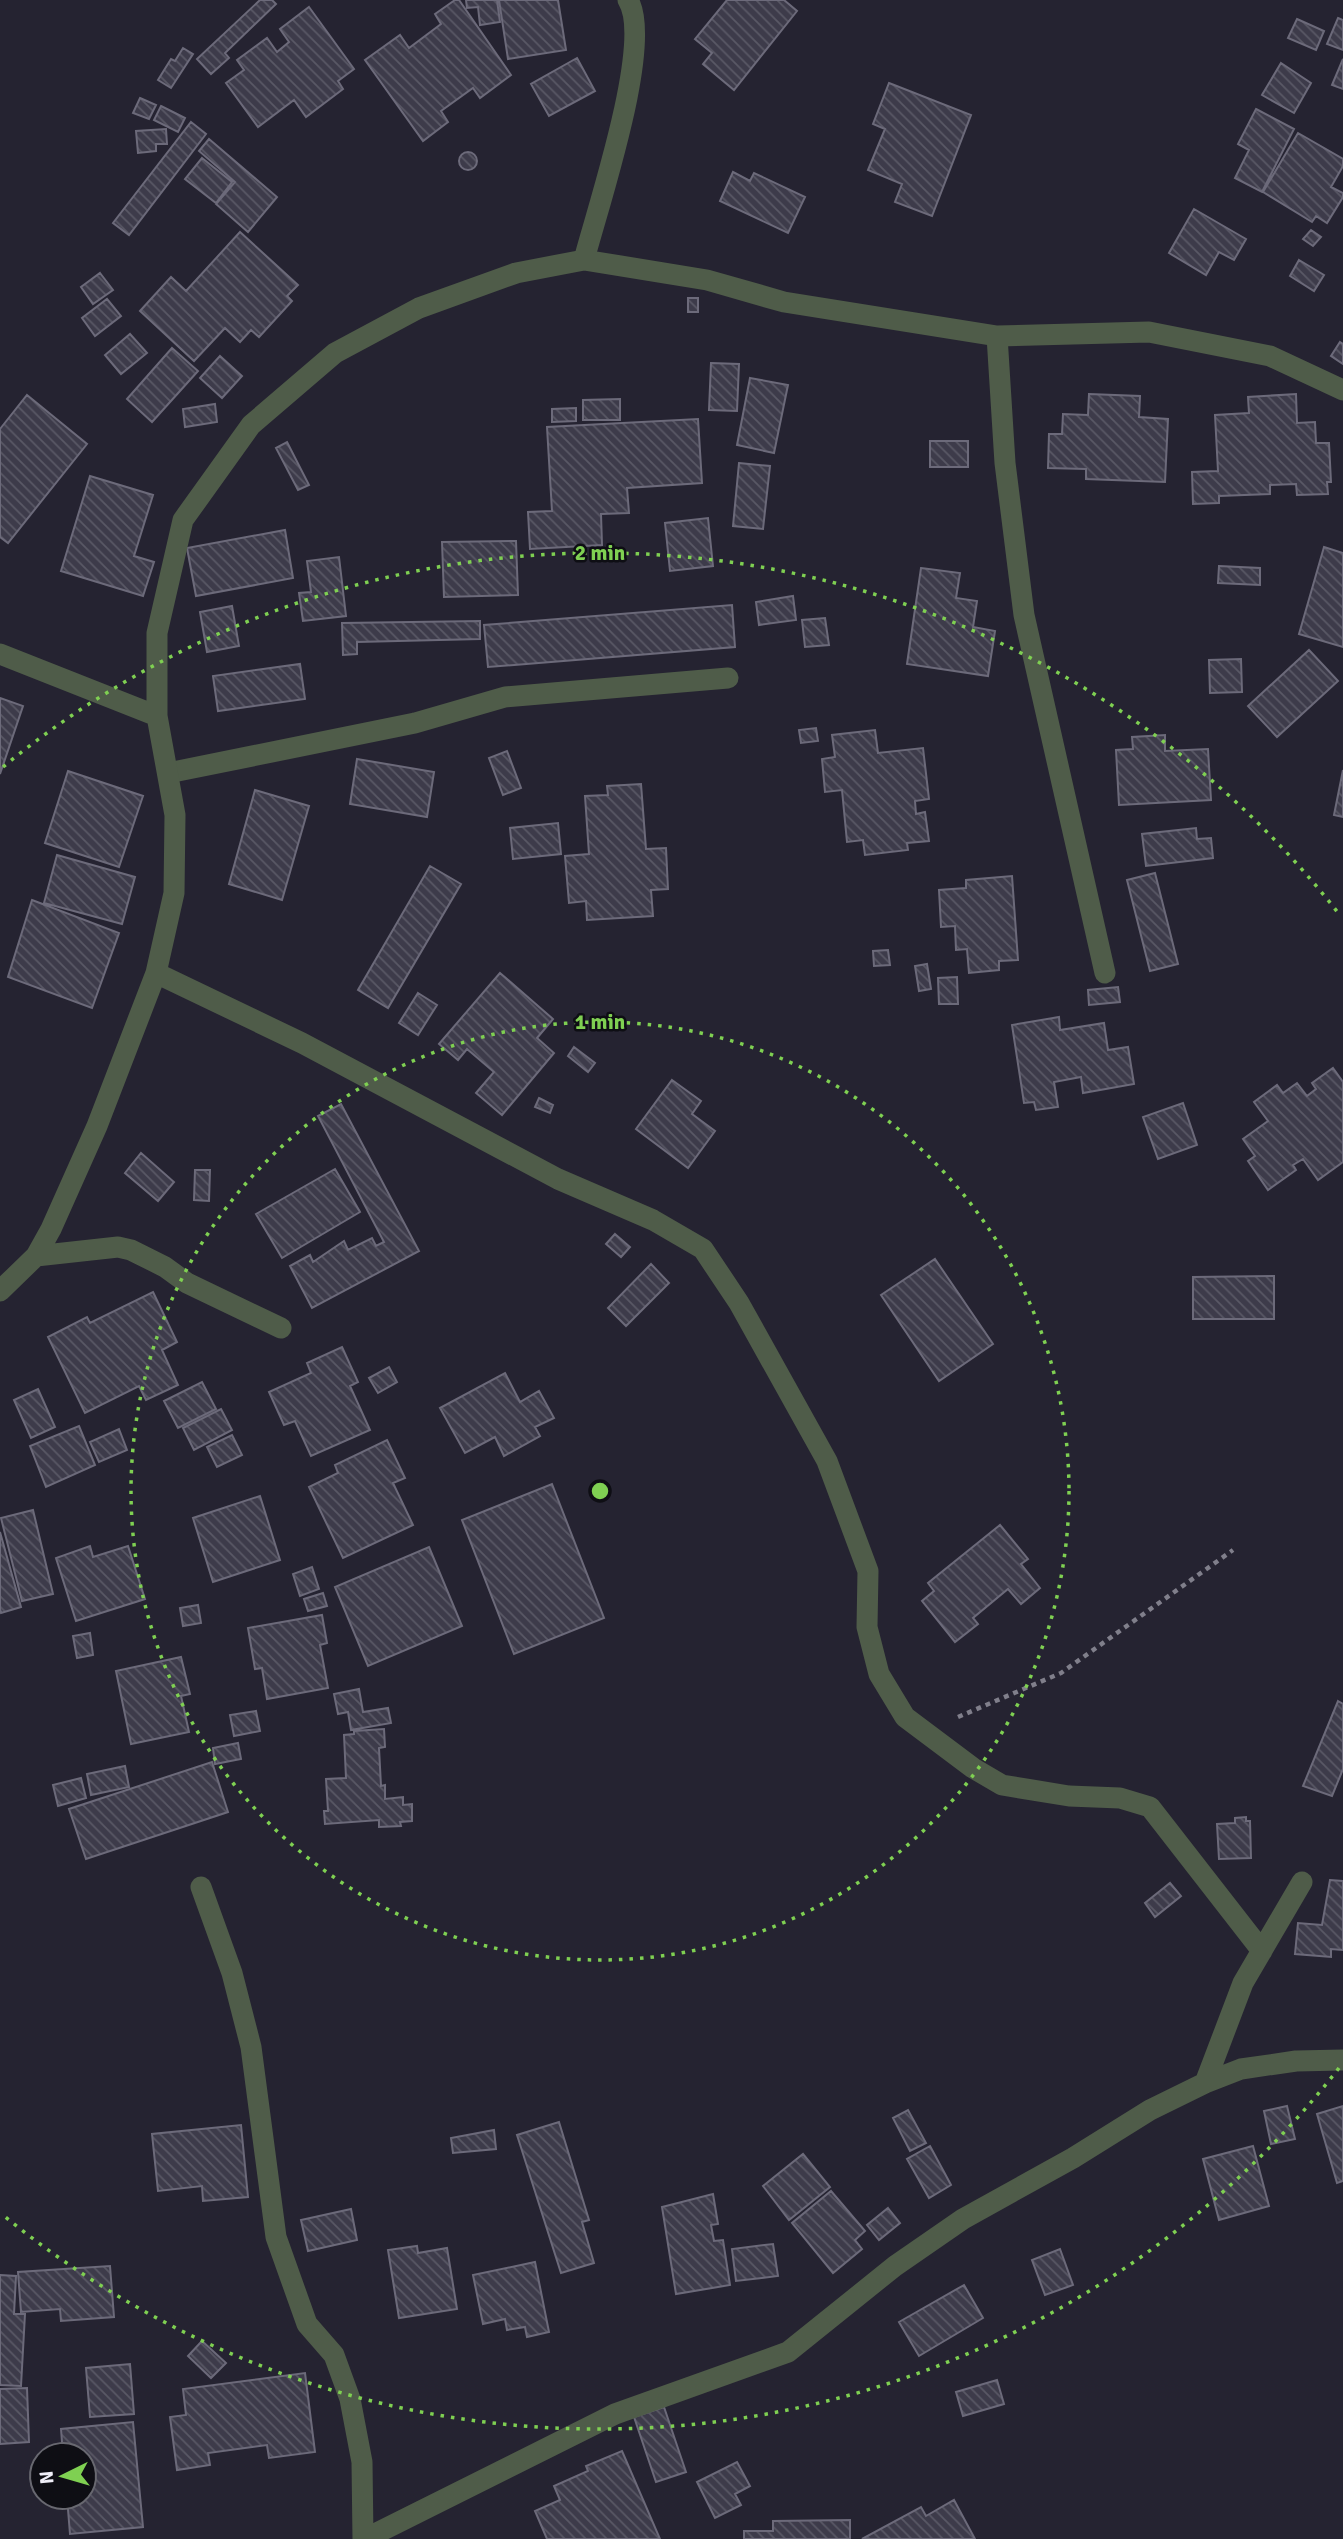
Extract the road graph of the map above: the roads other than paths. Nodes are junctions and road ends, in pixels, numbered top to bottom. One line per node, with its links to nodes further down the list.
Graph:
1 (632, 2): 2 (street)
2 (584, 260): 3 (street); 7 (street)
3 (997, 336): 4 (street); 10 (street)
4 (1343, 390)
5 (0, 654): 7 (street)
6 (728, 678): 8 (street)
7 (157, 716): 8 (street)
8 (168, 773): 9 (street)
9 (156, 973): 11 (street); 16 (street)
10 (1105, 973)
11 (36, 1256): 12 (street); 13 (street)
12 (0, 1291)
13 (281, 1328)
14 (1302, 1882): 16 (street)
15 (201, 1887): 19 (street)
16 (1262, 1951): 18 (street)
17 (1343, 2060): 18 (street)
18 (1205, 2083): 19 (street)
19 (364, 2539)

